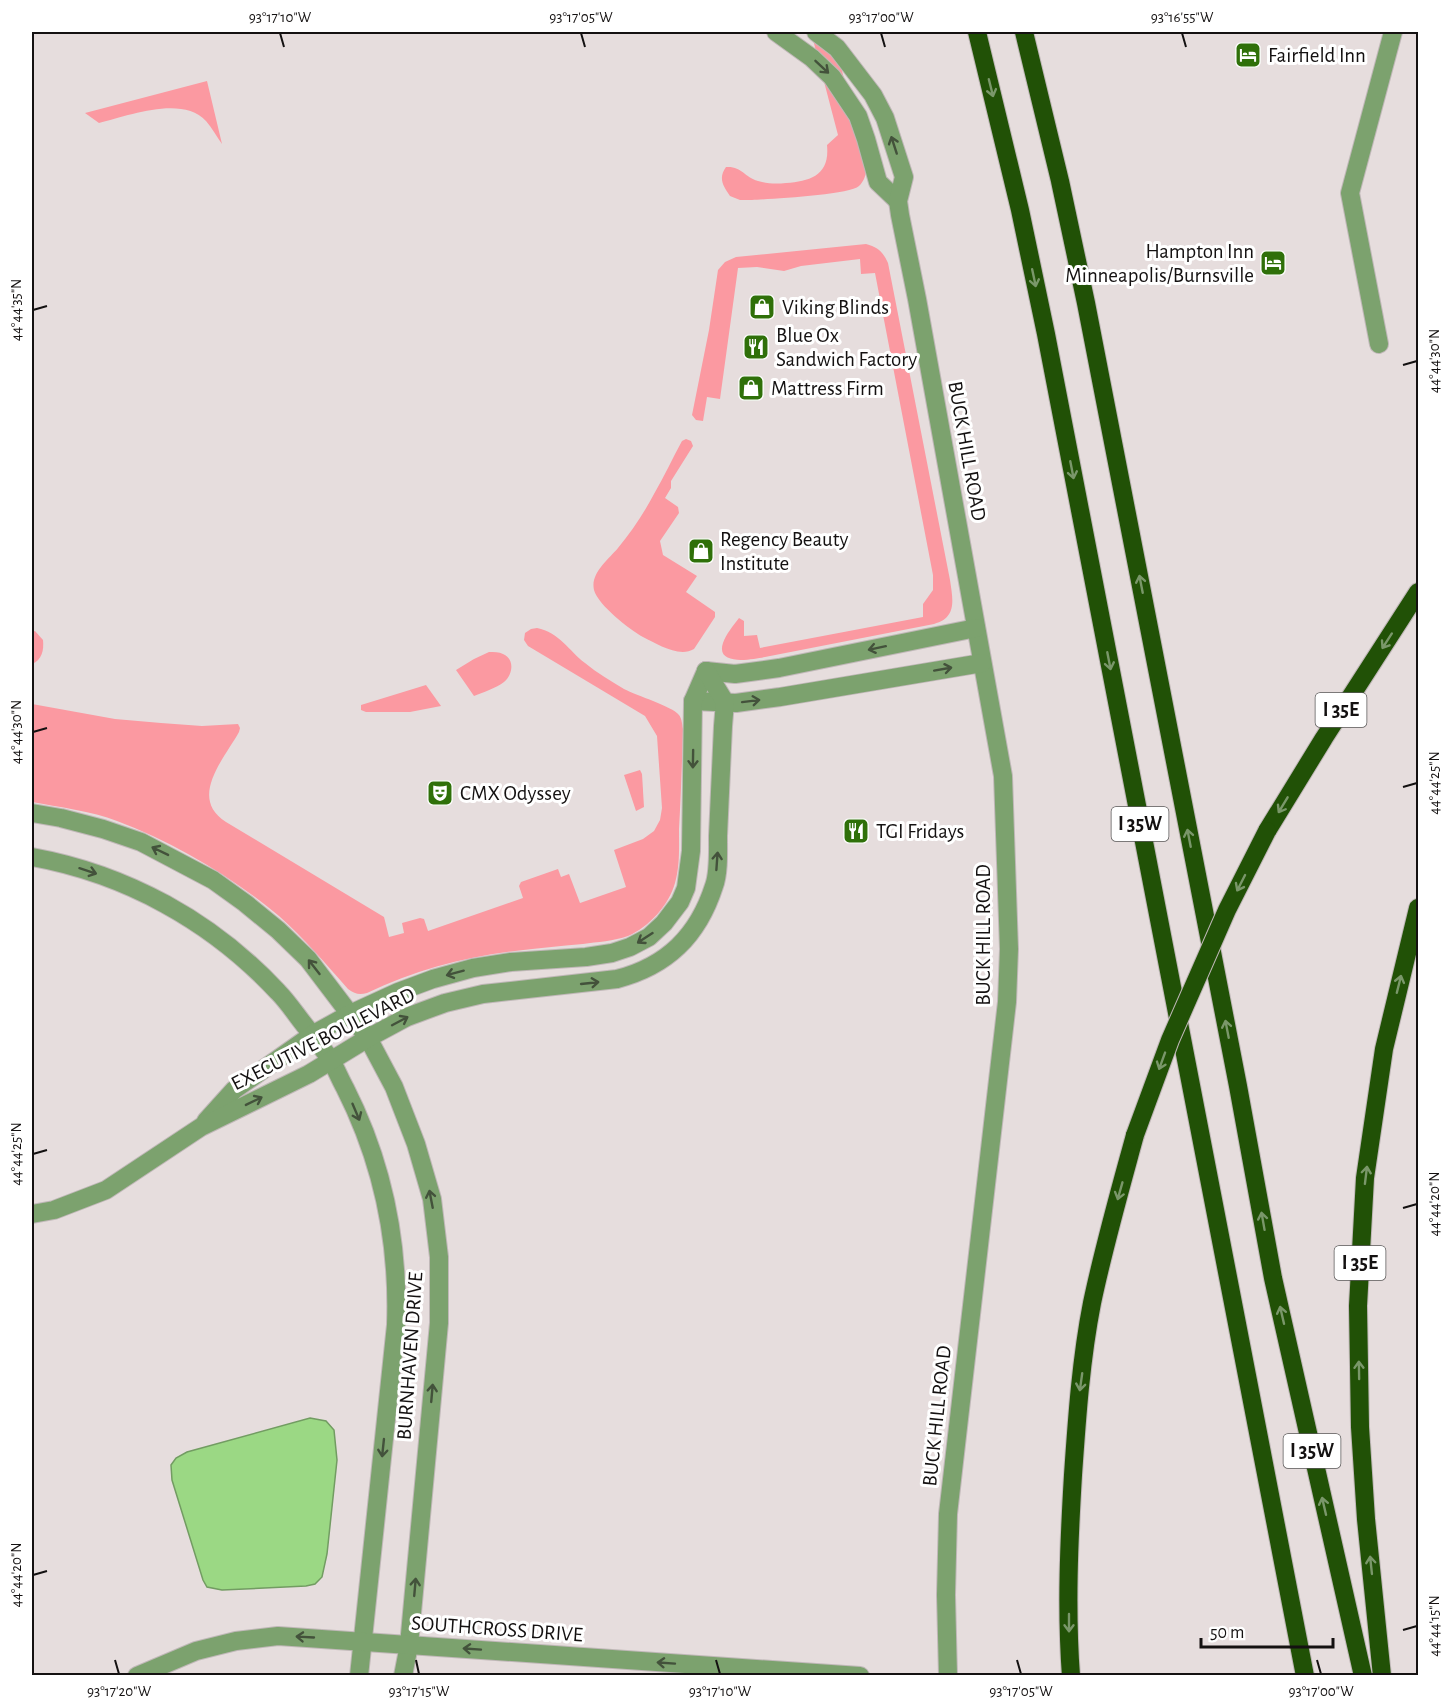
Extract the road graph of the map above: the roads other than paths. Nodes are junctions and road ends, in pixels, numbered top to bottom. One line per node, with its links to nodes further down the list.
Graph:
1 (776, 32): 6 (street, one-way to 6)
2 (816, 32): 6 (street, BUCK HILL ROAD, one-way to 2)
3 (977, 32): 31 (highway, I 35W, one-way to 31)
4 (1024, 32): 32 (highway, I 35W, one-way to 4)
5 (1393, 32): 7 (street)
6 (898, 201): 9 (street, BUCK HILL ROAD)
7 (1379, 344)
8 (1419, 592): 30 (highway, I 35E, one-way to 30, bridge)
9 (976, 628): 10 (street, BUCK HILL ROAD); 11 (street, one-way to 11)
10 (982, 663): 13 (street, one-way to 10); 29 (street, BUCK HILL ROAD)
11 (706, 671): 12 (street, EXECUTIVE BOULEVARD); 13 (street)
12 (693, 701): 13 (street); 17 (street, EXECUTIVE BOULEVARD, one-way to 17)
13 (725, 702): 19 (street, EXECUTIVE BOULEVARD, one-way to 13)
14 (32, 813): 17 (street, BURNHAVEN DRIVE, one-way to 14)
15 (32, 857): 18 (street, BURNHAVEN DRIVE, one-way to 18)
16 (1419, 908): 33 (highway, I 35E, one-way to 16)
17 (350, 1014): 18 (street, EXECUTIVE BOULEVARD); 19 (street, BURNHAVEN DRIVE)
18 (312, 1035): 20 (street, BURNHAVEN DRIVE); 21 (street, EXECUTIVE BOULEVARD)
19 (368, 1038): 20 (street, EXECUTIVE BOULEVARD); 24 (street, BURNHAVEN DRIVE, one-way to 19)
20 (331, 1060): 21 (street, EXECUTIVE BOULEVARD, one-way to 20); 23 (street, BURNHAVEN DRIVE, one-way to 23)
21 (201, 1127): 22 (street, EXECUTIVE BOULEVARD)
22 (32, 1214)
23 (363, 1641): 24 (street, SOUTHCROSS DRIVE); 25 (street, SOUTHCROSS DRIVE, one-way to 25); 26 (street, BURNHAVEN DRIVE)
24 (409, 1645): 27 (street, BURNHAVEN DRIVE); 28 (street, SOUTHCROSS DRIVE, one-way to 24)
25 (137, 1676)
26 (359, 1676)
27 (403, 1676)
28 (860, 1676)
29 (948, 1676)
30 (1071, 1676)
31 (1305, 1676)
32 (1363, 1676)
33 (1382, 1676)

